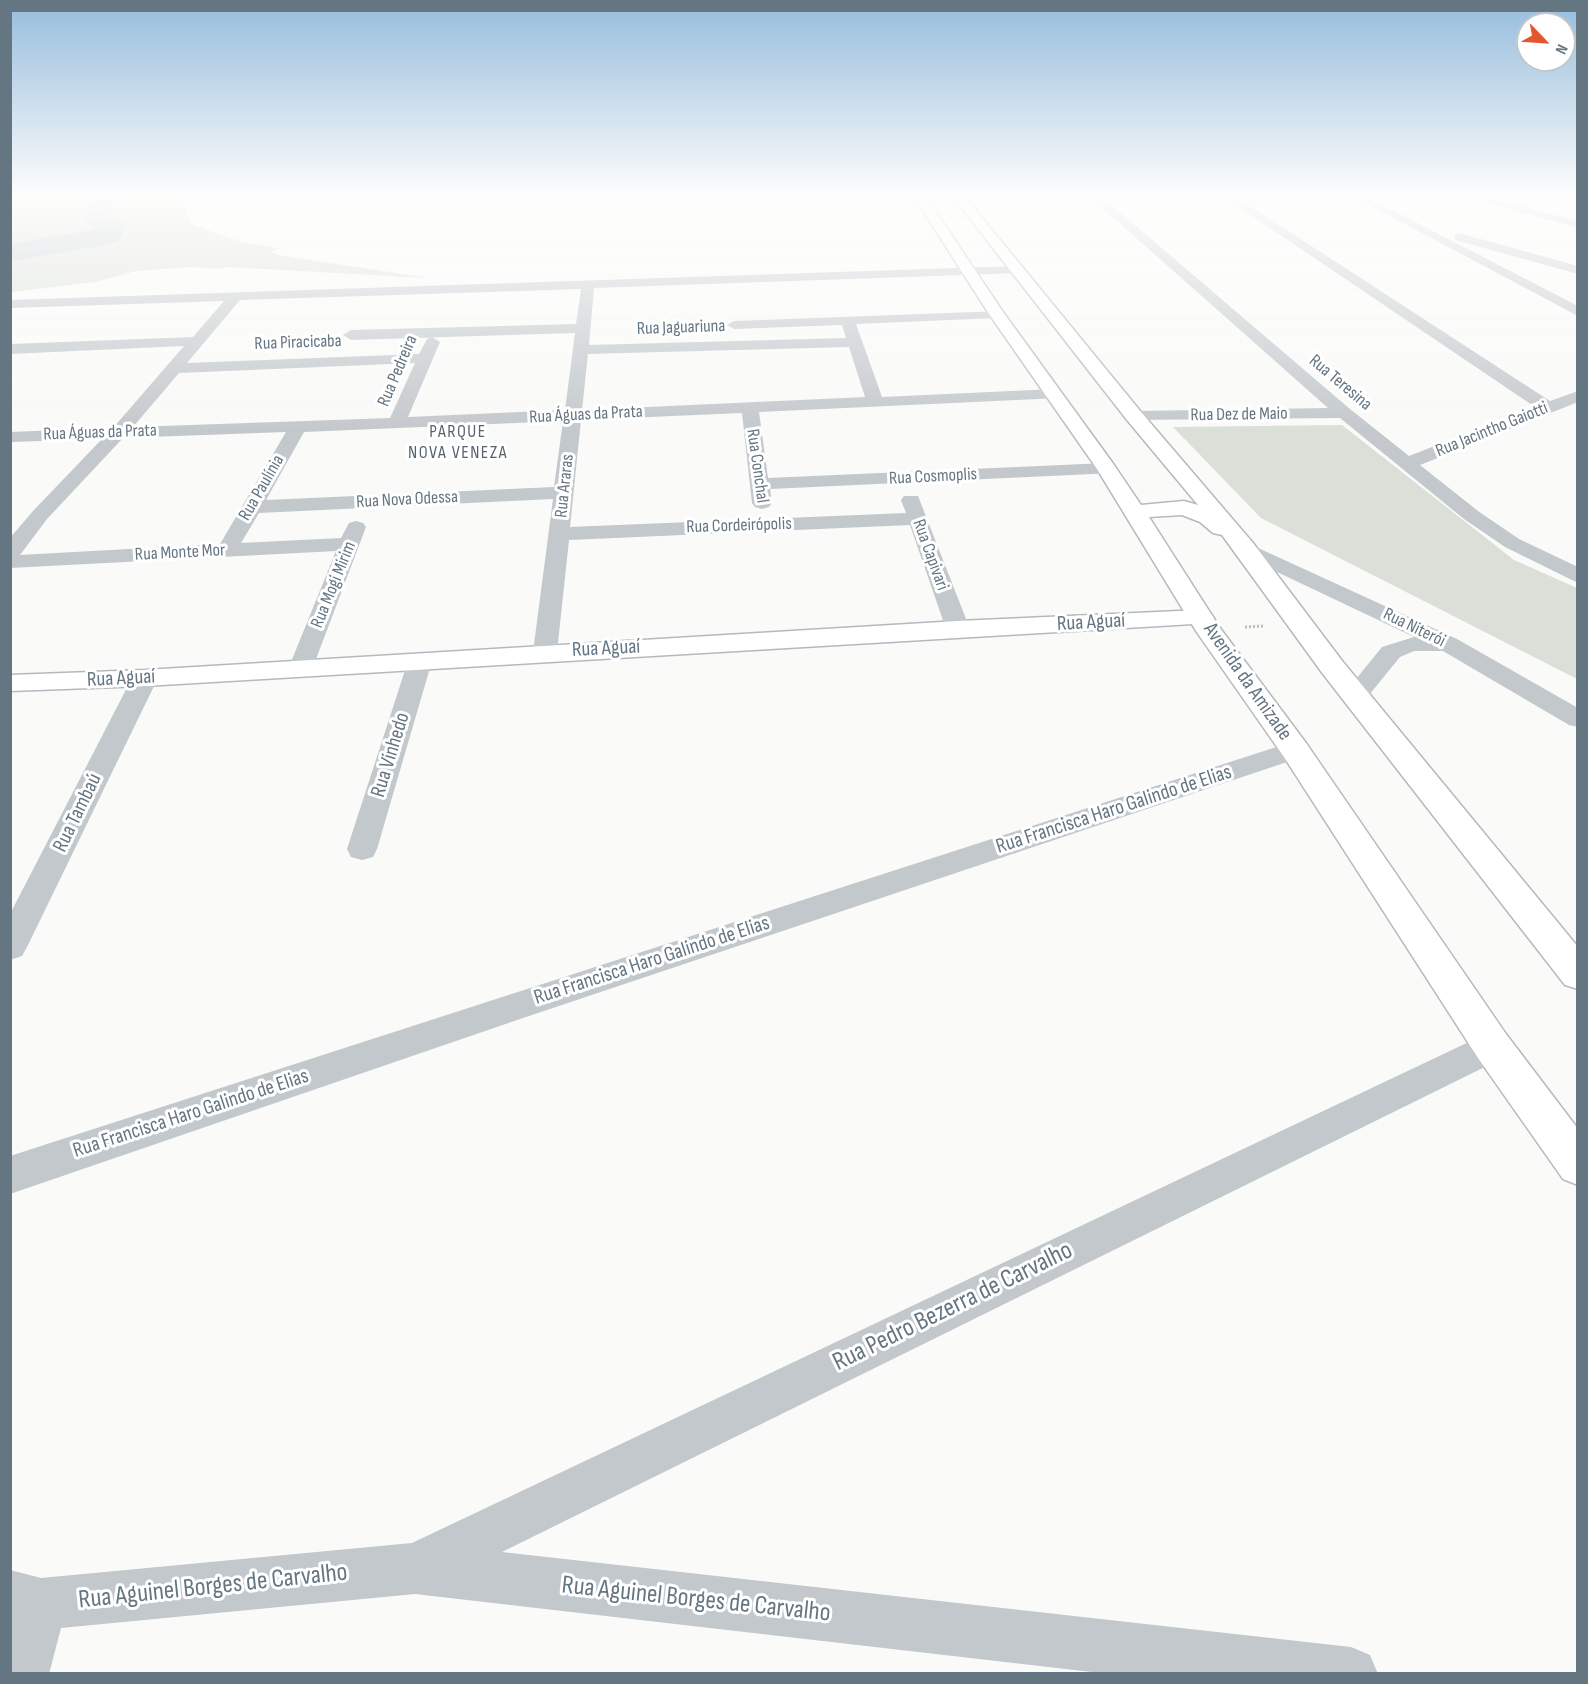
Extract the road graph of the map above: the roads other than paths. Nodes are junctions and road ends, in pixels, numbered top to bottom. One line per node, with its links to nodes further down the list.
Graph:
1 (903, 276): 7 (street)
2 (972, 276): 12 (main road, Avenida da Amizade)
3 (1021, 276): 34 (main road)
4 (1186, 276): 32 (street, Rua Teresina)
5 (1348, 276): 31 (street)
6 (1508, 276): 11 (street)
7 (588, 284): 8 (street); 14 (street, Rua Araras)
8 (376, 291): 9 (street); 16 (street)
9 (235, 297): 10 (street); 17 (street)
10 (10, 304)
11 (1578, 312)
12 (998, 314): 13 (street); 27 (main road, Avenida da Amizade)
13 (848, 321): 18 (street); 19 (street)
14 (582, 328): 15 (street); 22 (street, Rua Araras)
15 (435, 333): 16 (street); 23 (street, Rua Pedreira)
16 (351, 335): 24 (street)
17 (198, 341): 20 (street); 26 (street)
18 (854, 342): 19 (street, Rua Jaguariuna); 29 (street)
19 (737, 346): 22 (street, Rua Jaguariuna)
20 (34, 348): 21 (street); 25 (street)
21 (10, 349)
22 (581, 350): 33 (street, Rua Araras)
23 (425, 358): 24 (street, Rua Piracicaba); 35 (street, Rua Pedreira)
24 (335, 361): 26 (street, Rua Piracicaba)
25 (10, 368)
26 (173, 368): 37 (street)
27 (1053, 394): 29 (street, Rua Águas da Prata); 40 (main road, Avenida da Amizade)
28 (1578, 396): 31 (street, Rua Jacintho Gaiotti)
29 (876, 402): 30 (street, Rua Águas da Prata)
30 (750, 408): 33 (street, Rua Águas da Prata); 42 (street, Rua Conchal)
31 (1549, 408): 39 (street, Rua Jacintho Gaiotti)
32 (1344, 413): 34 (street, Rua Dez de Maio); 39 (street, Rua Teresina)
33 (574, 415): 35 (street, Rua Águas da Prata); 43 (street, Rua Araras)
34 (1134, 416): 53 (main road)
35 (397, 423): 36 (street, Rua Águas da Prata)
36 (298, 427): 37 (street, Rua Águas da Prata); 45 (street, Rua Paulínia)
37 (119, 432): 38 (street, Rua Águas da Prata); 47 (street)
38 (10, 436)
39 (1407, 464): 57 (street, Rua Teresina)
40 (1107, 469): 41 (street, Rua Cosmoplis); 46 (main road, Avenida da Amizade)
41 (905, 479): 42 (street, Rua Cosmoplis); 49 (street, Rua Capivari)
42 (759, 484): 50 (street, Rua Conchal)
43 (563, 493): 44 (street, Rua Nova Odessa); 51 (street, Rua Araras)
44 (365, 502): 45 (street, Rua Nova Odessa); 52 (street, Rua Mogi Mirim)
45 (251, 507): 54 (street, Rua Paulínia)
46 (1133, 512): 53 (main road); 58 (main road, Avenida da Amizade)
47 (40, 515): 48 (street); 55 (street)
48 (10, 517)
49 (917, 519): 50 (street, Rua Cordeirópolis); 59 (street, Rua Capivari)
50 (765, 524): 51 (street, Rua Cordeirópolis)
51 (561, 534): 61 (street, Rua Araras)
52 (350, 544): 54 (street, Rua Monte Mor); 63 (street, Rua Mogi Mirim)
53 (1245, 548): 60 (street, Rua Niterói); 66 (main road)
54 (227, 550): 56 (street, Rua Monte Mor)
55 (10, 553)
56 (10, 562)
57 (1578, 576)
58 (1205, 625): 59 (main road, Rua Aguaí); 68 (main road, Avenida da Amizade)
59 (958, 630): 61 (main road, Rua Aguaí)
60 (1448, 644): 66 (street); 67 (street, Rua Niterói)
61 (546, 652): 62 (main road, Rua Aguaí)
62 (420, 661): 63 (main road, Rua Aguaí); 69 (street, Rua Vinhedo)
63 (301, 667): 64 (main road, Rua Aguaí)
64 (145, 678): 65 (main road, Rua Aguaí); 70 (street, Rua Tambaú)
65 (10, 683)
66 (1356, 695): 71 (main road)
67 (1578, 719)
68 (1295, 750): 72 (main road, Avenida da Amizade); 74 (street, Rua Francisca Haro Galindo de Elias)
69 (362, 849)
70 (10, 947)
71 (1578, 974)
72 (1492, 1046): 73 (main road, Avenida da Amizade); 75 (street, Rua Pedro Bezerra de Carvalho)
73 (1578, 1166)
74 (10, 1175)
75 (415, 1568): 76 (street, Rua Aguinel Borges de Carvalho); 78 (street, Rua Aguinel Borges de Carvalho)
76 (26, 1600): 77 (street)
77 (22, 1674)
78 (1351, 1674)

